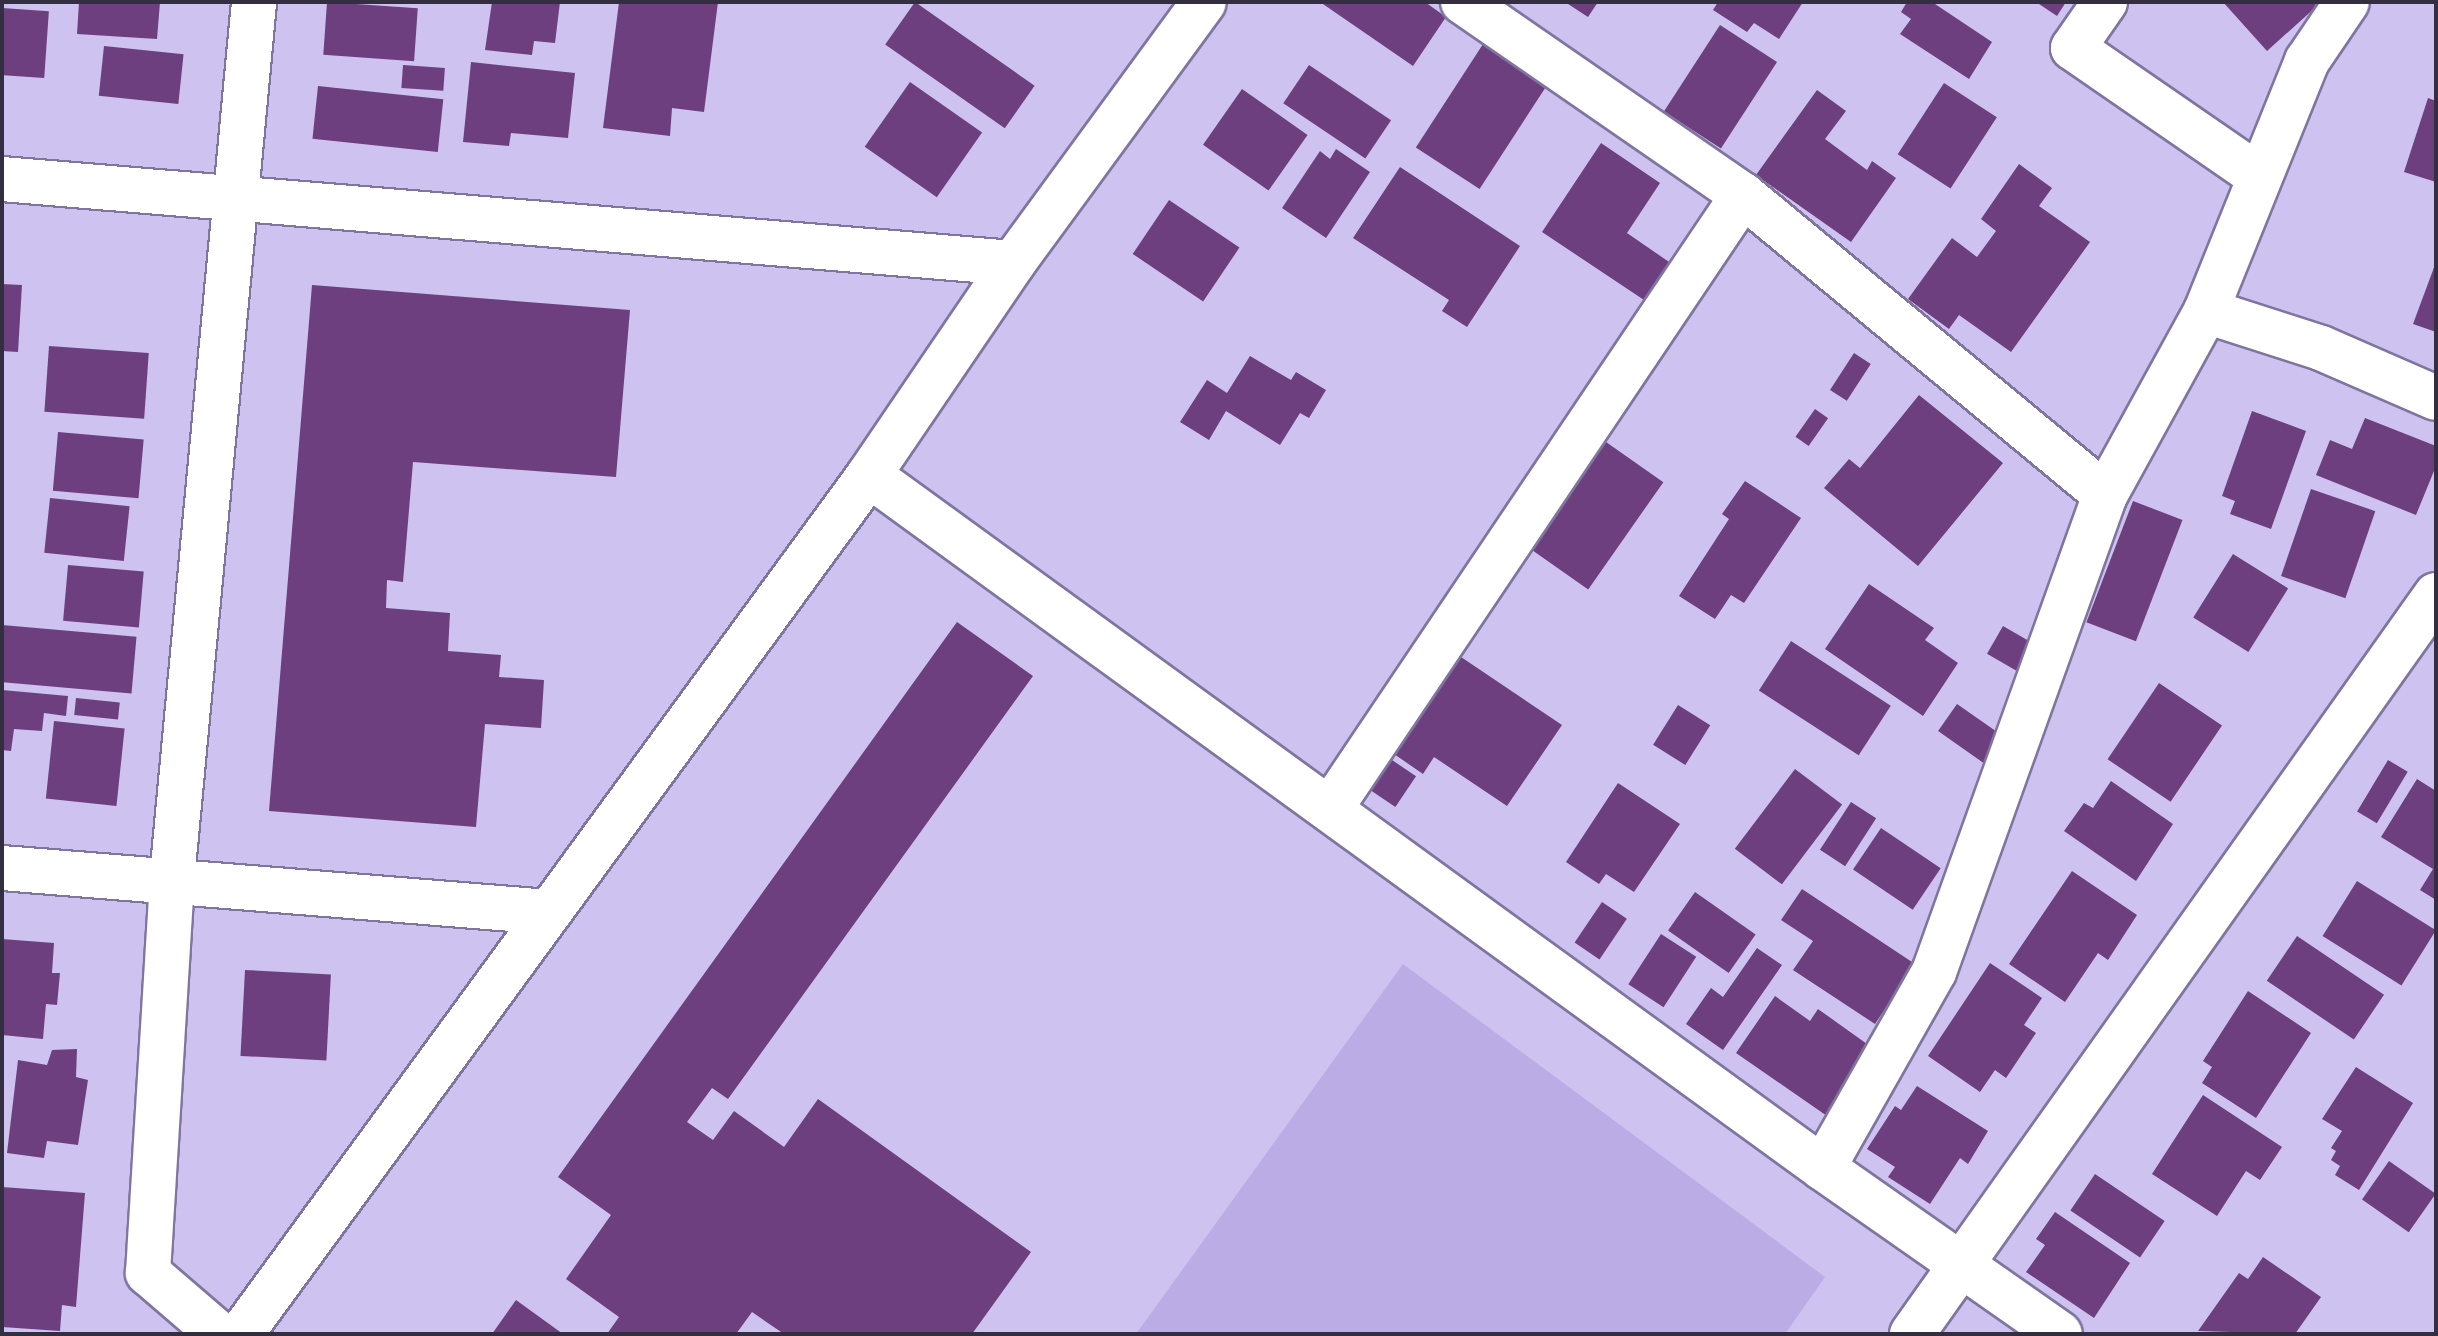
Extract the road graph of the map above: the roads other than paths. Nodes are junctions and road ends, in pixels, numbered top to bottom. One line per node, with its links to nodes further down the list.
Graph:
1 (254, 2): 9 (street)
2 (1204, 2): 10 (street)
3 (1463, 2): 8 (street)
4 (2105, 2): 6 (street)
5 (2347, 2): 6 (street)
6 (2257, 175): 11 (street)
7 (2, 179): 9 (street)
8 (1743, 195): 14 (street); 16 (street)
9 (238, 199): 10 (street); 18 (street)
10 (1013, 263): 13 (street)
11 (2206, 311): 12 (street); 14 (street)
12 (2436, 398)
13 (869, 475): 16 (street); 19 (street)
14 (2105, 495): 20 (street)
15 (2436, 595): 21 (street)
16 (1330, 809): 20 (street)
17 (2, 868): 18 (street)
18 (172, 878): 19 (street); 22 (street)
19 (549, 912): 23 (street)
20 (1823, 1168): 21 (street)
21 (1962, 1264): 24 (street); 25 (street)
22 (219, 1334)
23 (241, 1334)
24 (1912, 1334)
25 (2060, 1334)

